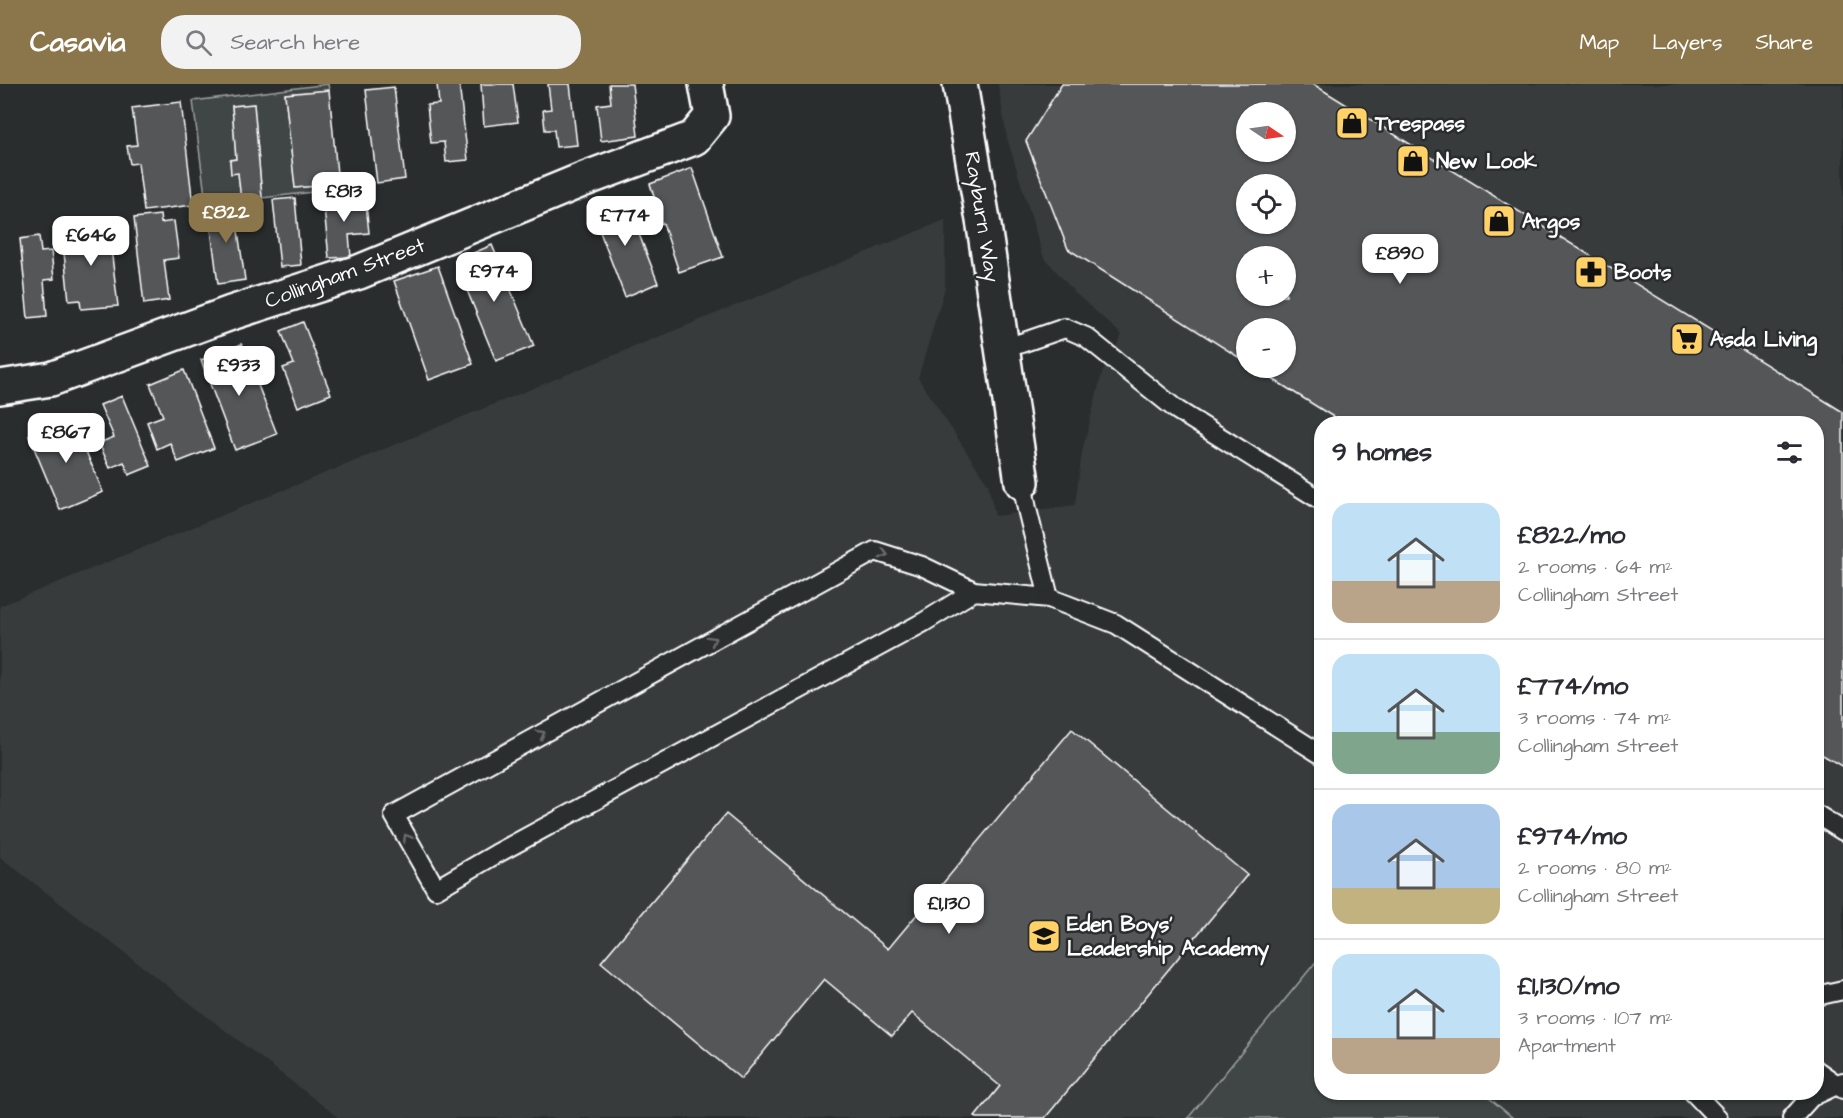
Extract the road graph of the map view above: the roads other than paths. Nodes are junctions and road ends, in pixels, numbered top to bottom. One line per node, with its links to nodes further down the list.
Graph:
1 (706, 84): 4 (street, Collingham Street)
2 (960, 84): 3 (street, Rayburn Way)
3 (1001, 350): 5 (street, Rayburn Way); 6 (lane)
4 (0, 387)
5 (1022, 482): 8 (lane)
6 (1314, 496)
7 (974, 591): 7 (lane, one-way to 7); 8 (lane)
8 (1049, 598): 9 (lane)
9 (1314, 750)
10 (1824, 819): 11 (lane)
11 (1843, 831)
12 (1843, 990): 13 (lane)
13 (1824, 994)
14 (1824, 1075): 15 (lane)
15 (1841, 1085): 16 (lane)
16 (1824, 1092)
17 (1701, 1100): 19 (lane)
18 (1807, 1100): 20 (lane)
19 (1718, 1118)
20 (1792, 1118)

